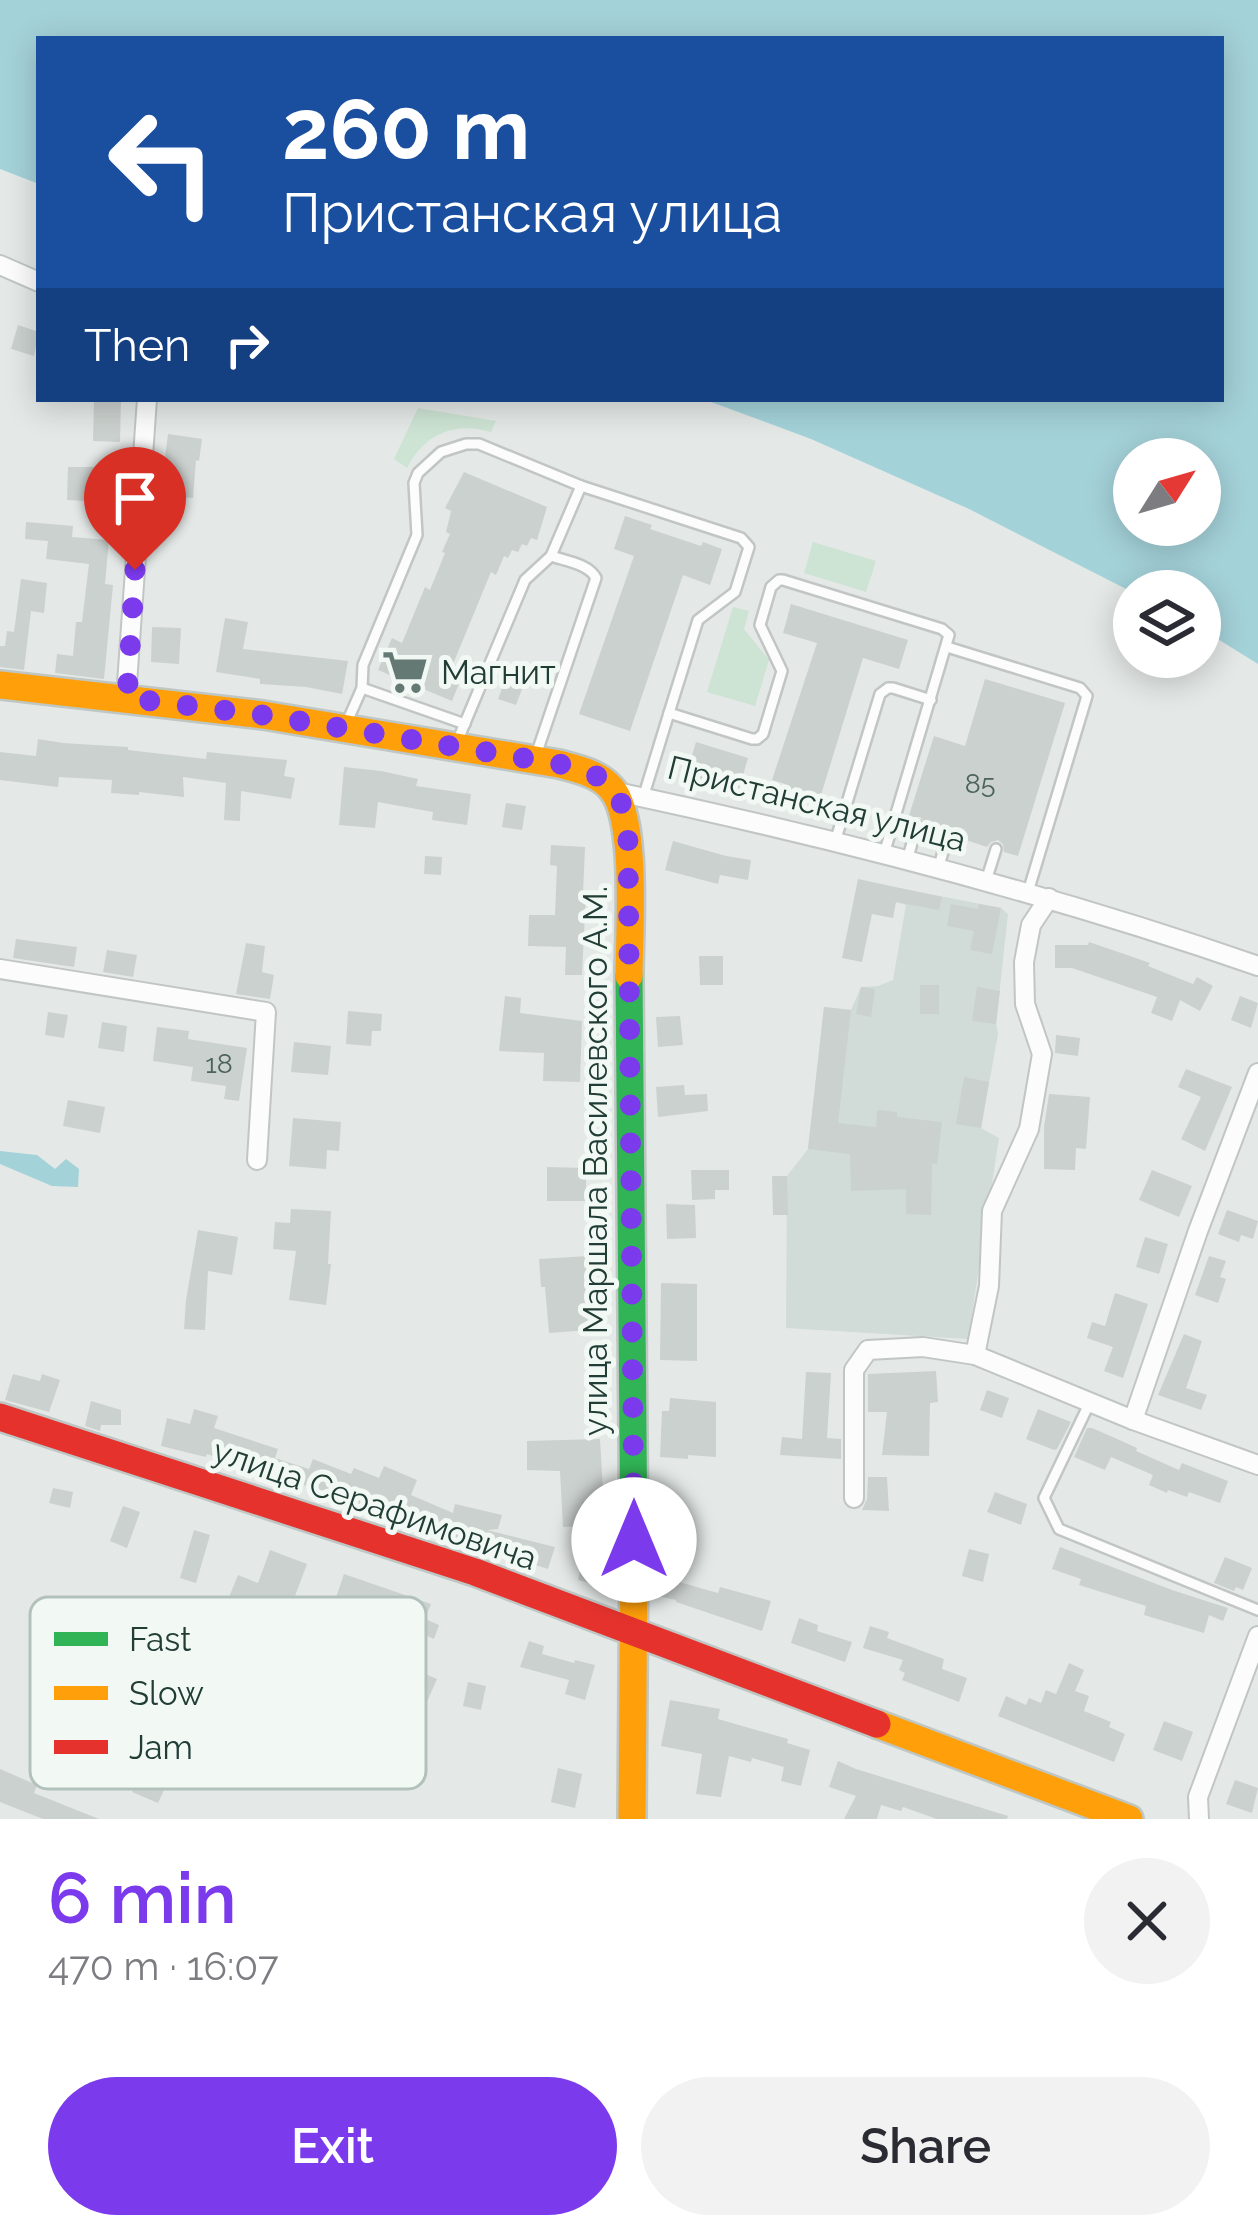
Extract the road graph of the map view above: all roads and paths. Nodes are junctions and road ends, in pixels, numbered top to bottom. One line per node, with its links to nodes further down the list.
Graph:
1 (0, 266): 2 (street)
2 (36, 281)
3 (147, 402): 9 (street)
4 (581, 486): 5 (lane); 8 (lane); 11 (lane)
5 (551, 556): 13 (lane); 14 (lane)
6 (947, 647): 10 (lane); 11 (lane); 24 (lane)
7 (0, 685): 9 (street, Пристанская улица)
8 (362, 688): 12 (lane); 13 (lane)
9 (127, 698): 12 (street, Пристанская улица)
10 (931, 700): 18 (lane); 20 (lane)
11 (669, 713): 15 (lane)
12 (344, 728): 13 (street, Пристанская улица)
13 (460, 735): 14 (street, Пристанская улица)
14 (535, 760): 15 (street, Пристанская улица)
15 (630, 795): 18 (street, Пристанская улица); 37 (street, улица Маршала Василевского А.М.)
16 (917, 825): 21 (lane)
17 (948, 835): 22 (lane)
18 (835, 842): 20 (street, Пристанская улица)
19 (996, 849): 23 (lane)
20 (884, 854): 21 (street, Пристанская улица)
21 (907, 861): 22 (street, Пристанская улица)
22 (938, 869): 23 (street, Пристанская улица)
23 (986, 881): 24 (street, Пристанская улица)
24 (1028, 892): 25 (street, Пристанская улица)
25 (1048, 898): 26 (street, Пристанская улица); 30 (street)
26 (1258, 966)
27 (0, 969): 29 (street)
28 (1258, 1073): 33 (street)
29 (257, 1160)
30 (975, 1355): 31 (street); 35 (street)
31 (1090, 1402): 33 (street); 36 (lane)
32 (0, 1417): 37 (street, улица Серафимовича)
33 (1133, 1420): 34 (street)
34 (1258, 1465)
35 (854, 1498)
36 (1258, 1610)
37 (635, 1633): 39 (street, улица Маршала Василевского А.М.); 40 (street, улица Серафимовича)
38 (1258, 1636): 41 (street)
39 (632, 1819)
40 (1129, 1819)
41 (1199, 1819)

